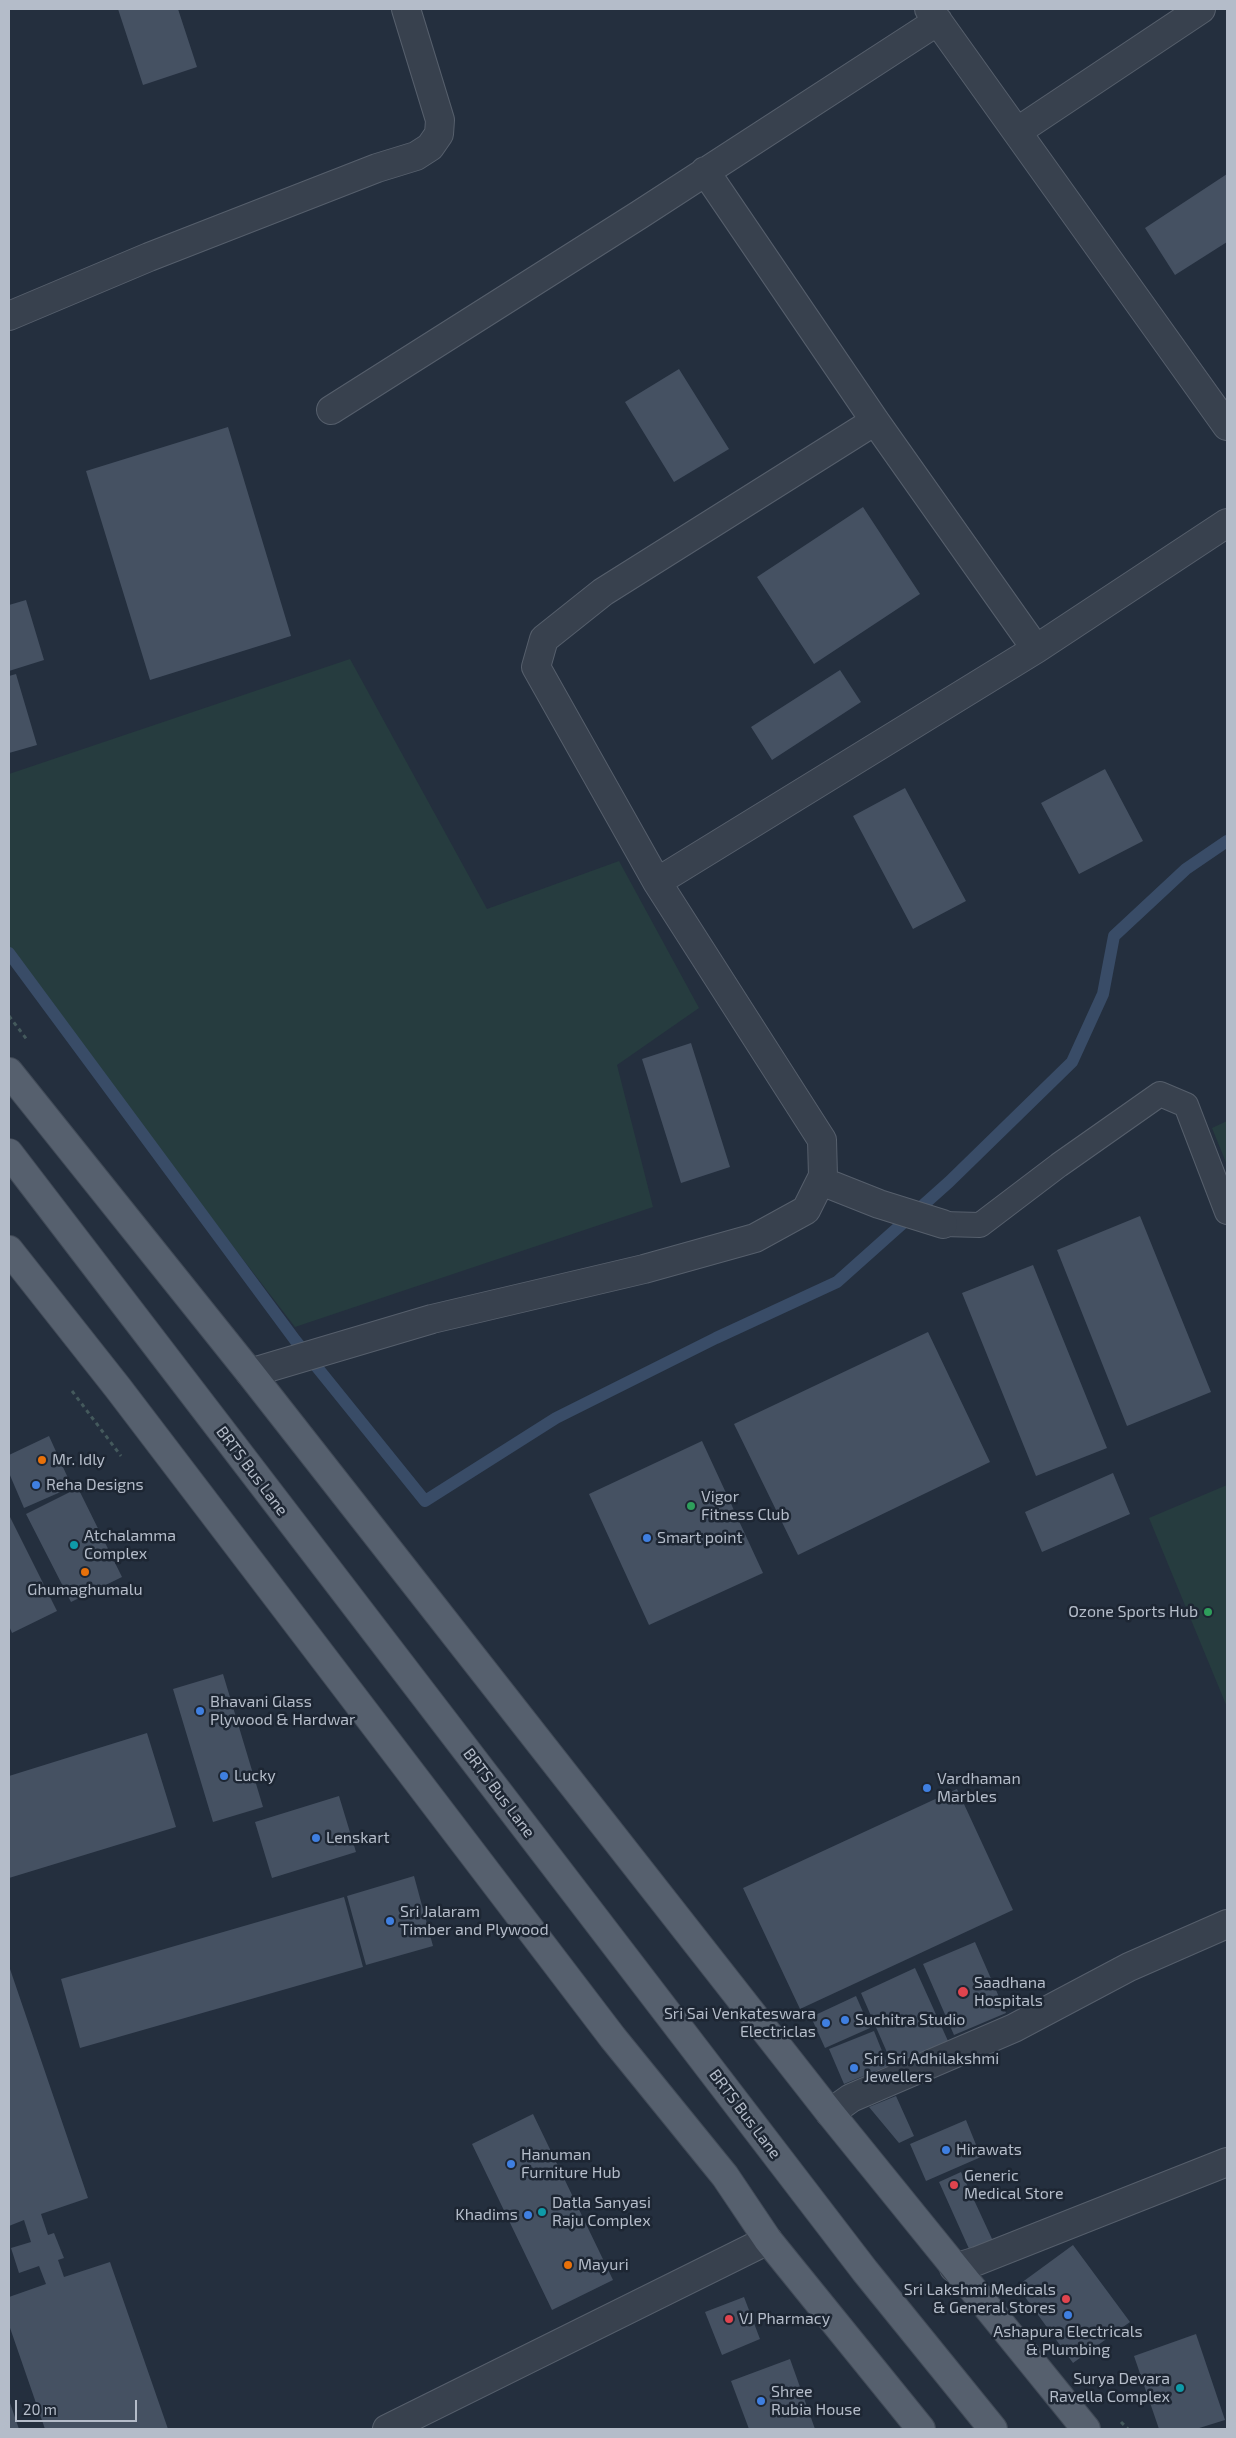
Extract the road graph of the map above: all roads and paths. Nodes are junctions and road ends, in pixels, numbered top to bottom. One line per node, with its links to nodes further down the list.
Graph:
1 (406, 9): 6 (street)
2 (1201, 9): 4 (street)
3 (933, 15): 4 (street); 5 (street)
4 (1018, 131): 9 (street)
5 (705, 171): 7 (street); 8 (street)
6 (9, 316)
7 (331, 410)
8 (875, 421): 11 (street); 12 (street)
9 (1227, 426)
10 (1227, 523): 11 (street)
11 (1036, 649): 12 (street)
12 (657, 882): 15 (street)
13 (9, 1072): 19 (main road)
14 (9, 1153): 27 (main road, BRTS Bus Lane)
15 (821, 1181): 17 (street); 19 (street)
16 (1227, 1212): 17 (lane)
17 (943, 1224)
18 (9, 1250): 23 (main road)
19 (250, 1373): 21 (main road)
20 (1227, 1924): 21 (street)
21 (830, 2113): 24 (main road)
22 (1227, 2162): 24 (street)
23 (768, 2240): 25 (street); 26 (main road)
24 (954, 2268): 28 (main road)
25 (387, 2429)
26 (921, 2429)
27 (993, 2429)
28 (1086, 2429)

